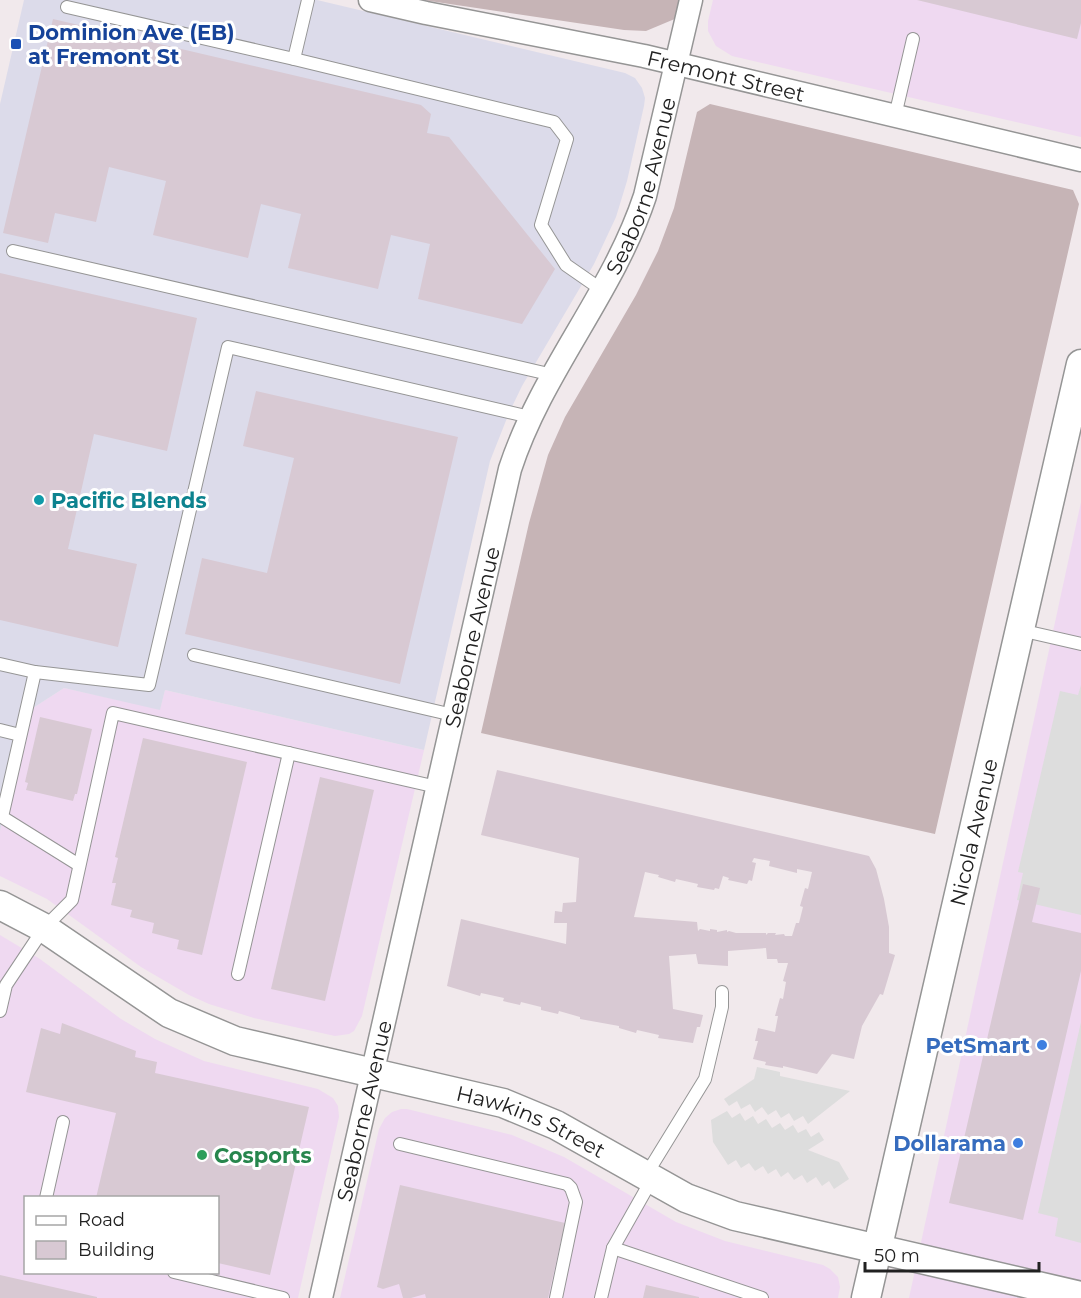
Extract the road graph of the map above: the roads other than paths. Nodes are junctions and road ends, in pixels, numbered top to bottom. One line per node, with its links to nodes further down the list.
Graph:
1 (308, 0): 6 (lane)
2 (370, 0): 7 (street, Fremont Street)
3 (691, 0): 7 (street, Seaborne Avenue)
4 (67, 7): 6 (lane)
5 (913, 39): 8 (lane)
6 (294, 59): 11 (lane)
7 (676, 64): 8 (street, Fremont Street); 11 (street, Seaborne Avenue)
8 (895, 116): 9 (street, Fremont Street)
9 (1081, 160)
10 (12, 251): 13 (lane)
11 (602, 290): 13 (street, Seaborne Avenue)
12 (1081, 364): 15 (street, Nicola Avenue)
13 (553, 375): 14 (street, Seaborne Avenue)
14 (530, 417): 19 (lane); 20 (street, Seaborne Avenue)
15 (1020, 630): 16 (lane); 38 (street, Nicola Avenue)
16 (1081, 644)
17 (194, 655): 20 (lane)
18 (0, 664): 19 (lane)
19 (34, 672): 22 (lane)
20 (453, 715): 24 (street, Seaborne Avenue)
21 (0, 730): 22 (lane)
22 (20, 735): 25 (lane)
23 (289, 753): 24 (lane); 26 (lane); 29 (lane)
24 (437, 787): 32 (street, Seaborne Avenue)
25 (3, 798): 26 (lane)
26 (79, 865): 28 (lane)
27 (0, 905): 28 (street, Hawkins Street)
28 (44, 928): 31 (lane); 32 (street, Hawkins Street)
29 (238, 974)
30 (722, 992): 35 (lane)
31 (0, 1011)
32 (373, 1072): 35 (street, Hawkins Street); 42 (street, Seaborne Avenue)
33 (63, 1122): 36 (lane)
34 (400, 1144): 43 (lane)
35 (649, 1177): 37 (lane); 38 (street, Hawkins Street)
36 (46, 1196)
37 (613, 1248): 44 (lane); 45 (lane)
38 (877, 1248): 40 (street, Hawkins Street); 46 (street, Nicola Avenue)
39 (182, 1274): 41 (lane)
40 (1081, 1296)
41 (283, 1298)
42 (321, 1298)
43 (556, 1298)
44 (601, 1298)
45 (762, 1298)
46 (866, 1298)

